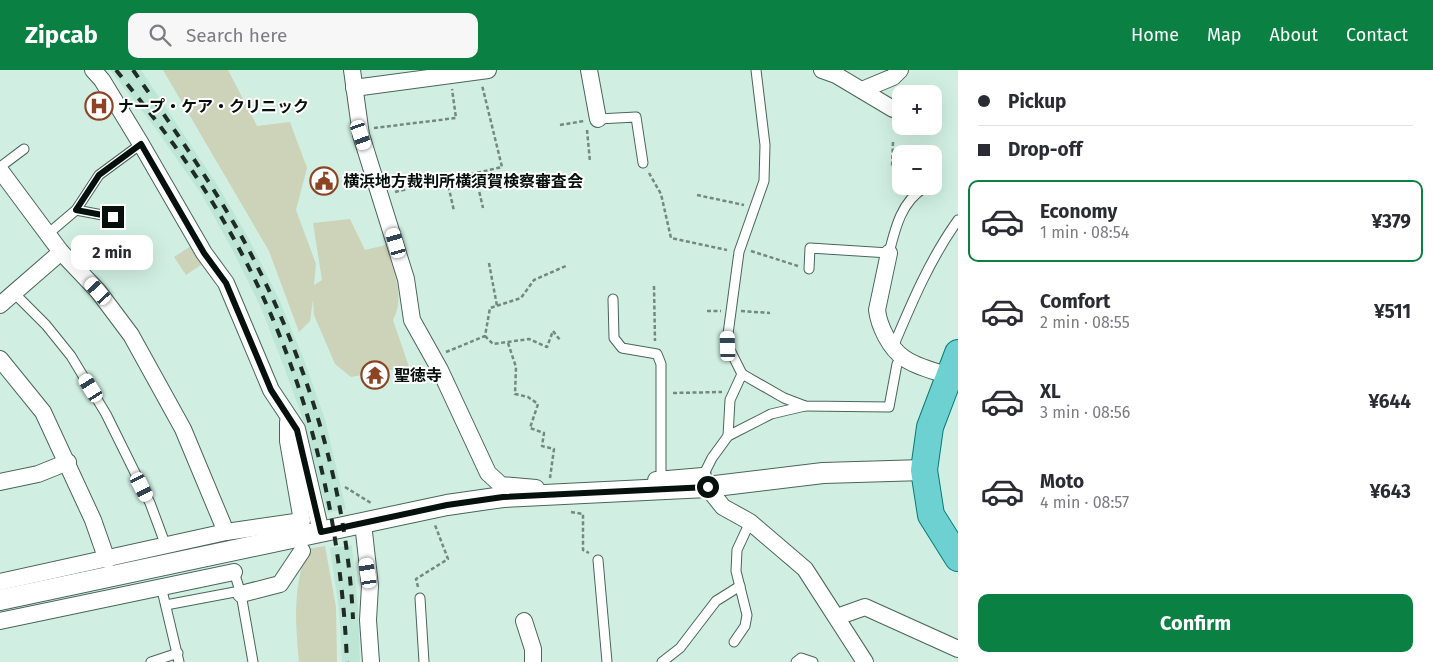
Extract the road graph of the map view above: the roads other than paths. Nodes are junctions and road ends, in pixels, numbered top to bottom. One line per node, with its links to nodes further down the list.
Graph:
1 (93, 70): 12 (street)
2 (352, 70): 8 (street)
3 (589, 70): 11 (street)
4 (756, 70): 29 (lane)
5 (822, 70): 9 (street)
6 (900, 70): 9 (street)
7 (483, 71): 8 (street)
8 (354, 88): 35 (street)
9 (862, 90): 10 (street)
10 (892, 108)
11 (598, 119): 14 (lane)
12 (141, 144): 17 (lane); 31 (street)
13 (24, 149): 15 (lane)
14 (643, 162)
15 (0, 169): 20 (street)
16 (913, 195): 22 (lane)
17 (76, 210): 18 (lane); 20 (lane)
18 (113, 217)
19 (958, 220): 26 (lane)
20 (48, 234): 21 (street)
21 (61, 252): 24 (street); 40 (street)
22 (889, 253): 23 (lane); 26 (street)
23 (808, 269)
24 (6, 296): 42 (lane)
25 (613, 300): 35 (lane)
26 (898, 352): 28 (street); 30 (lane)
27 (0, 360): 33 (street)
28 (955, 362): 34 (main road)
29 (742, 374): 30 (lane); 32 (lane)
30 (805, 406): 32 (lane)
31 (288, 416): 40 (street); 41 (street)
32 (728, 436): 37 (lane)
33 (68, 462): 36 (street); 45 (street)
34 (924, 470): 37 (street); 43 (main road)
35 (661, 480): 37 (street)
36 (0, 482)
37 (705, 482): 38 (street); 39 (street)
38 (750, 522): 50 (lane); 55 (street)
39 (363, 523): 41 (street); 63 (street)
40 (226, 532): 42 (street)
41 (321, 532): 53 (street)
42 (166, 546): 45 (street)
43 (956, 547)
44 (302, 550): 51 (street)
45 (107, 560): 48 (street)
46 (598, 560): 66 (lane)
47 (234, 572): 49 (street); 51 (lane)
48 (0, 582)
49 (161, 586): 54 (lane); 56 (street)
50 (740, 586): 58 (lane); 67 (lane)
51 (241, 593): 54 (lane); 62 (lane)
52 (419, 594): 64 (lane)
53 (0, 600)
54 (166, 605): 60 (lane)
55 (837, 617): 59 (street); 70 (street)
56 (0, 621)
57 (524, 621): 65 (street)
58 (734, 642)
59 (958, 649)
60 (179, 658): 61 (lane)
61 (150, 662)
62 (253, 662)
63 (371, 662)
64 (424, 662)
65 (533, 662)
66 (607, 662)
67 (662, 662)
68 (796, 662): 69 (lane)
69 (813, 662)
70 (864, 662)

